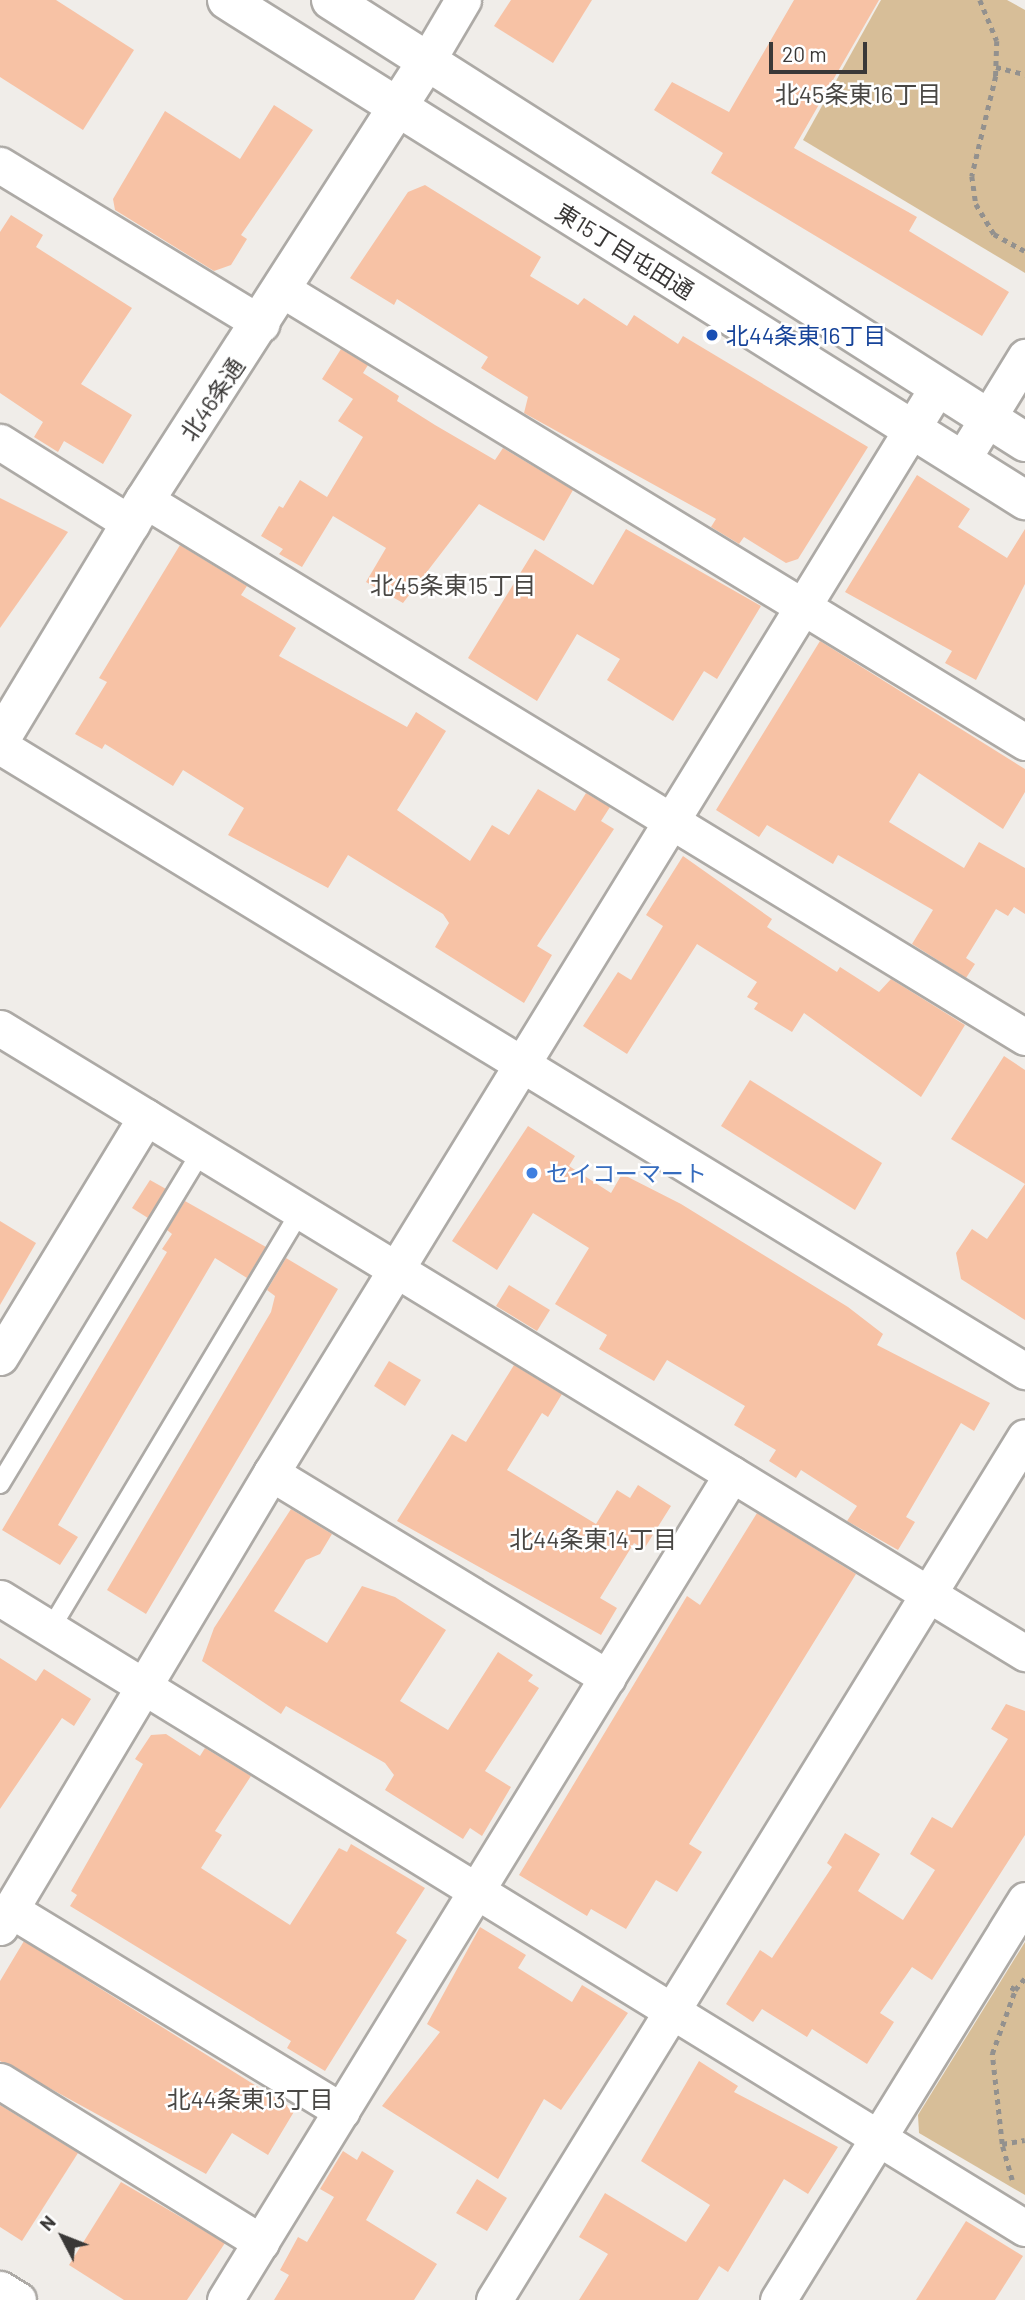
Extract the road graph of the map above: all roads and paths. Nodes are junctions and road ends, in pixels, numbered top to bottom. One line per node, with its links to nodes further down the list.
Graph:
1 (227, 0): 8 (street, 東15丁目屯田通)
2 (331, 0): 5 (street)
3 (463, 0): 5 (street)
4 (980, 0): 6 (path)
5 (428, 61): 8 (street, 北46条通); 14 (street)
6 (996, 67): 7 (path); 10 (path)
7 (1025, 74)
8 (396, 109): 11 (street, 北46条通); 16 (street, 東15丁目屯田通)
9 (0, 165): 12 (street)
10 (1025, 251)
11 (283, 290): 12 (street, 北46条通); 22 (street)
12 (262, 324): 21 (street, 北46条通)
13 (1025, 357): 15 (street)
14 (937, 388): 15 (street); 16 (street)
15 (987, 419): 18 (street); 19 (street)
16 (910, 428): 19 (street, 東15丁目屯田通); 22 (street)
17 (0, 442): 21 (street)
18 (1025, 442)
19 (962, 460): 20 (street, 東15丁目屯田通)
20 (1025, 500)
21 (138, 512): 23 (street, 北46条通); 26 (street)
22 (804, 604): 24 (street); 26 (street)
23 (0, 740)
24 (1025, 742)
25 (0, 746): 29 (street)
26 (671, 822): 28 (street); 29 (street)
27 (0, 1028): 30 (street)
28 (1025, 1037)
29 (525, 1062): 33 (street); 35 (street)
30 (146, 1117): 31 (street); 34 (street)
31 (202, 1151): 32 (street); 39 (lane)
32 (301, 1212): 33 (street); 42 (lane)
33 (396, 1270): 37 (street); 38 (street)
34 (0, 1357)
35 (1025, 1371)
36 (1025, 1437): 40 (street)
37 (271, 1473): 44 (street); 45 (street)
38 (732, 1474): 40 (street); 44 (street)
39 (0, 1484)
40 (929, 1595): 43 (street); 52 (street)
41 (0, 1598): 42 (street)
42 (51, 1628): 45 (street)
43 (1025, 1653)
44 (608, 1678): 46 (street)
45 (146, 1686): 46 (street); 48 (street)
46 (477, 1894): 52 (street); 54 (street)
47 (1025, 1900): 55 (street)
48 (5, 1919): 54 (street)
49 (1025, 1978): 51 (path)
50 (998, 1981): 51 (path)
51 (1015, 1990): 57 (path)
52 (675, 2013): 55 (street); 64 (street)
53 (0, 2081): 60 (street)
54 (342, 2111): 60 (street)
55 (878, 2138): 59 (street); 65 (street)
56 (1025, 2140): 57 (path)
57 (1002, 2144): 58 (path)
58 (1014, 2191)
59 (1025, 2228)
60 (261, 2242): 63 (street)
61 (0, 2289): 62 (street)
62 (18, 2300)
63 (225, 2300)
64 (494, 2300)
65 (778, 2300)

